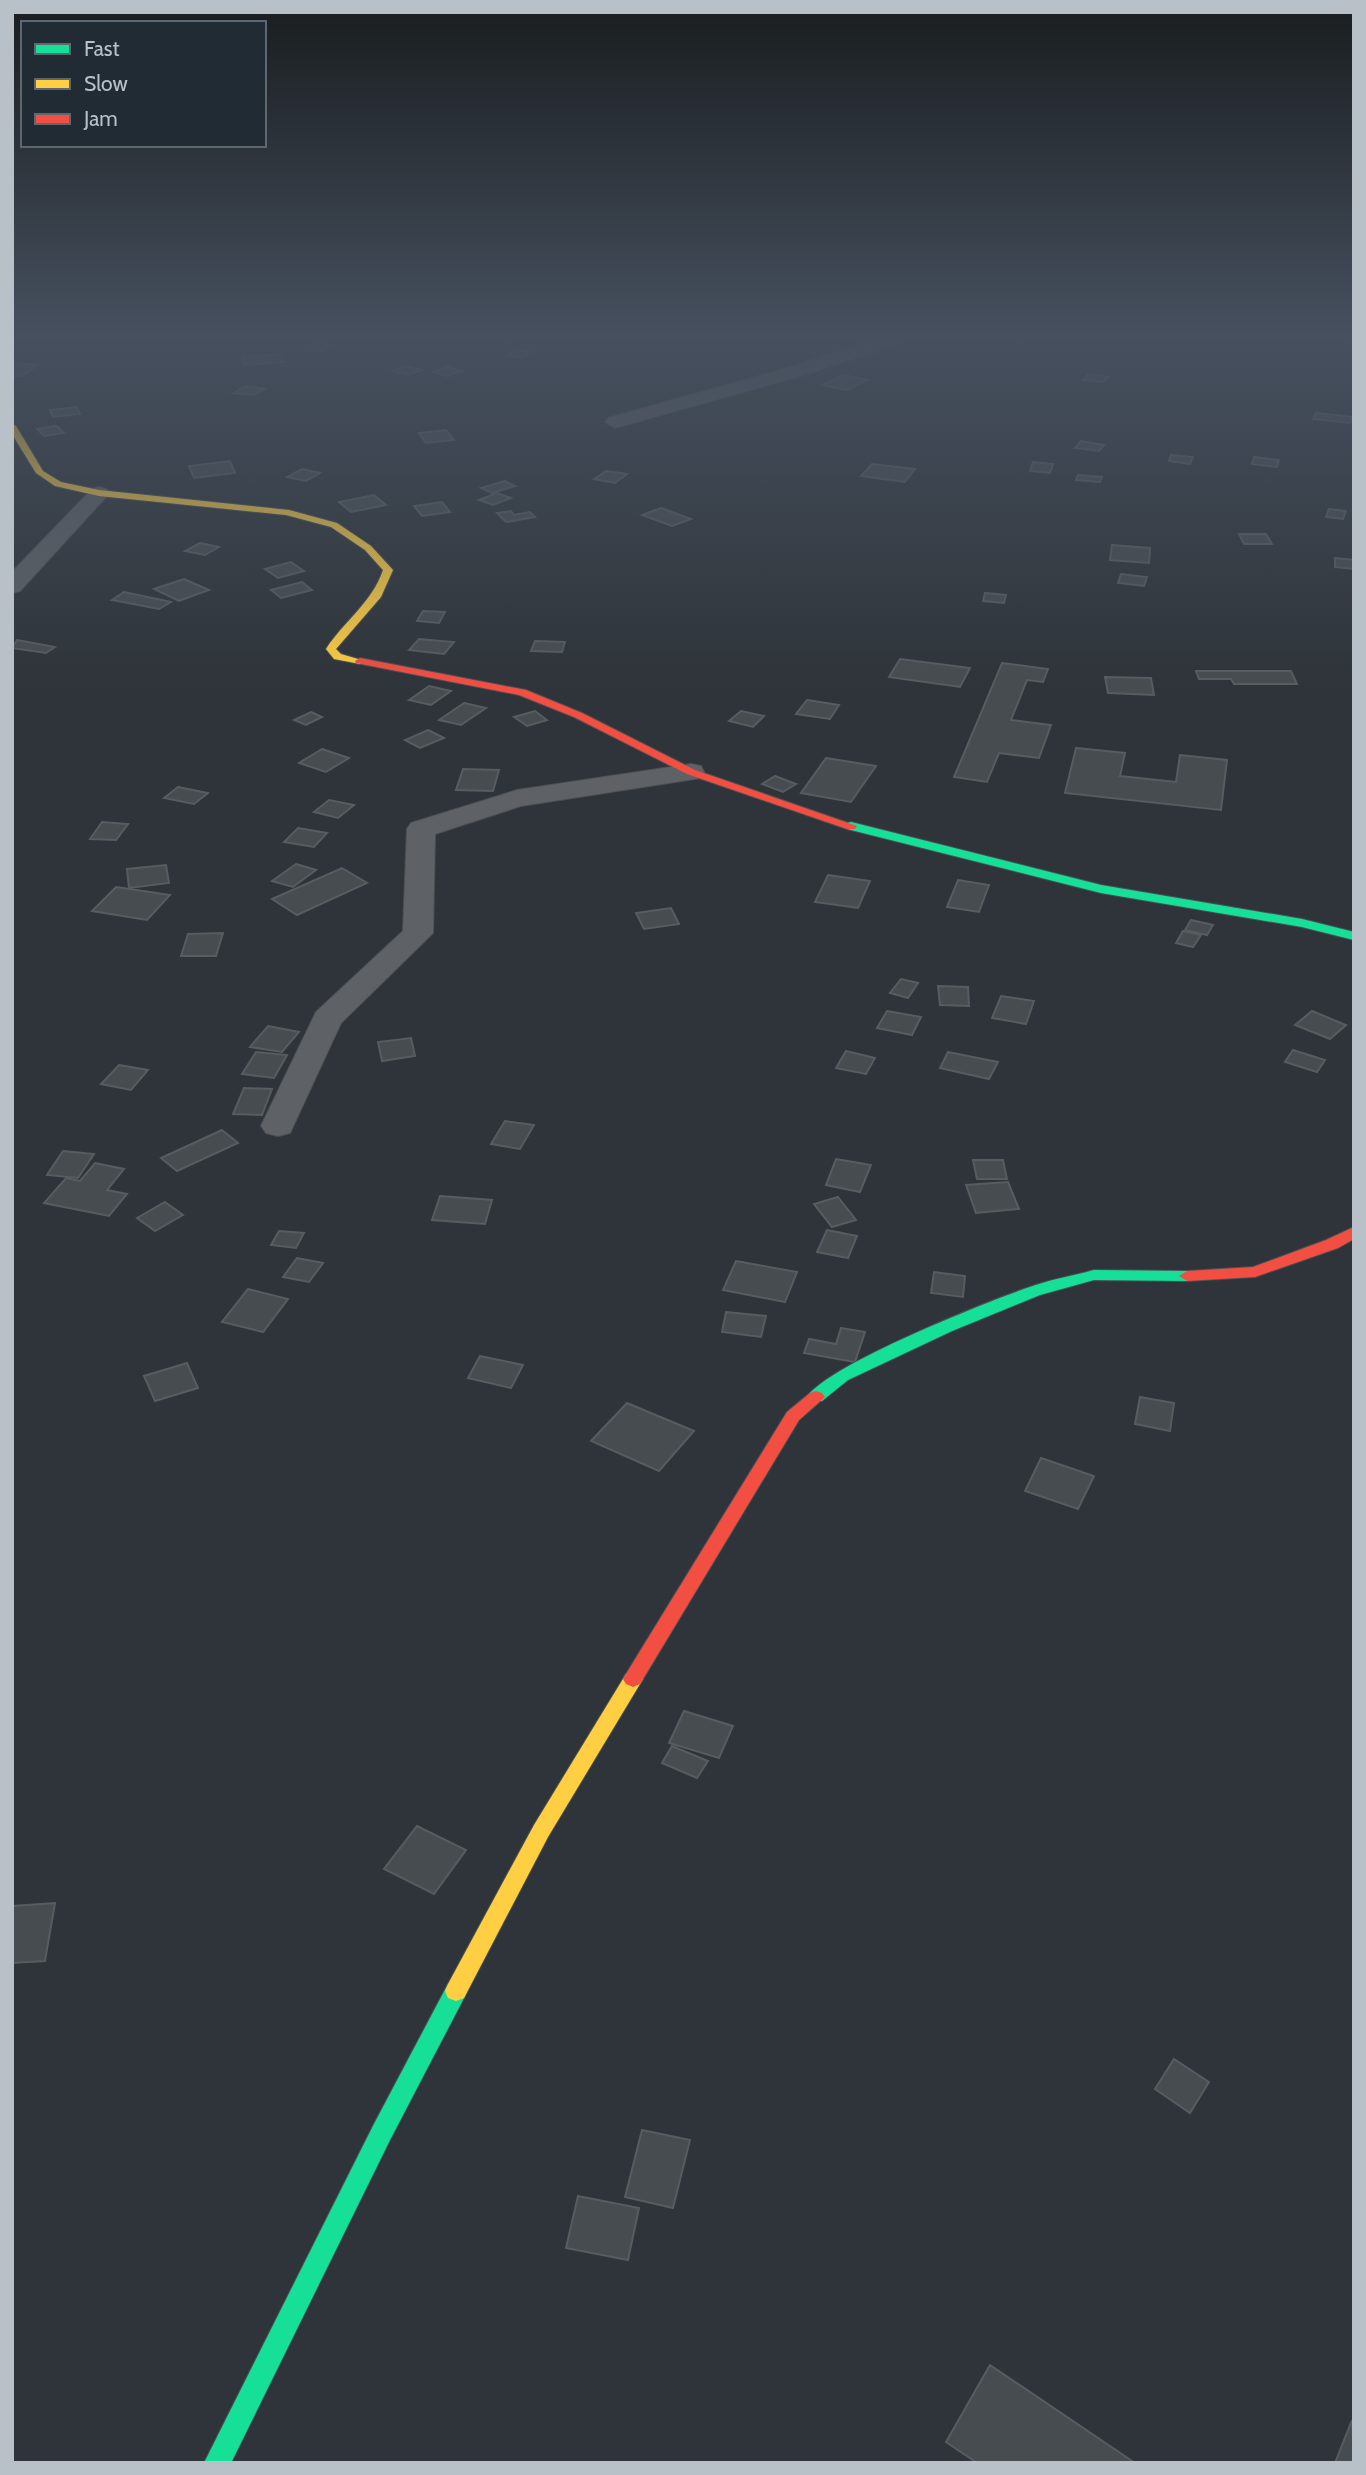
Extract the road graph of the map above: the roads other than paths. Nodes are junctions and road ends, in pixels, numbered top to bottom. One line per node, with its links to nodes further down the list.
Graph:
1 (29, 454): 2 (street)
2 (99, 493): 3 (street); 4 (street)
3 (12, 586)
4 (691, 772): 5 (street); 6 (street)
5 (1354, 936)
6 (278, 1126)
7 (1354, 1232): 8 (street)
8 (217, 2463)

